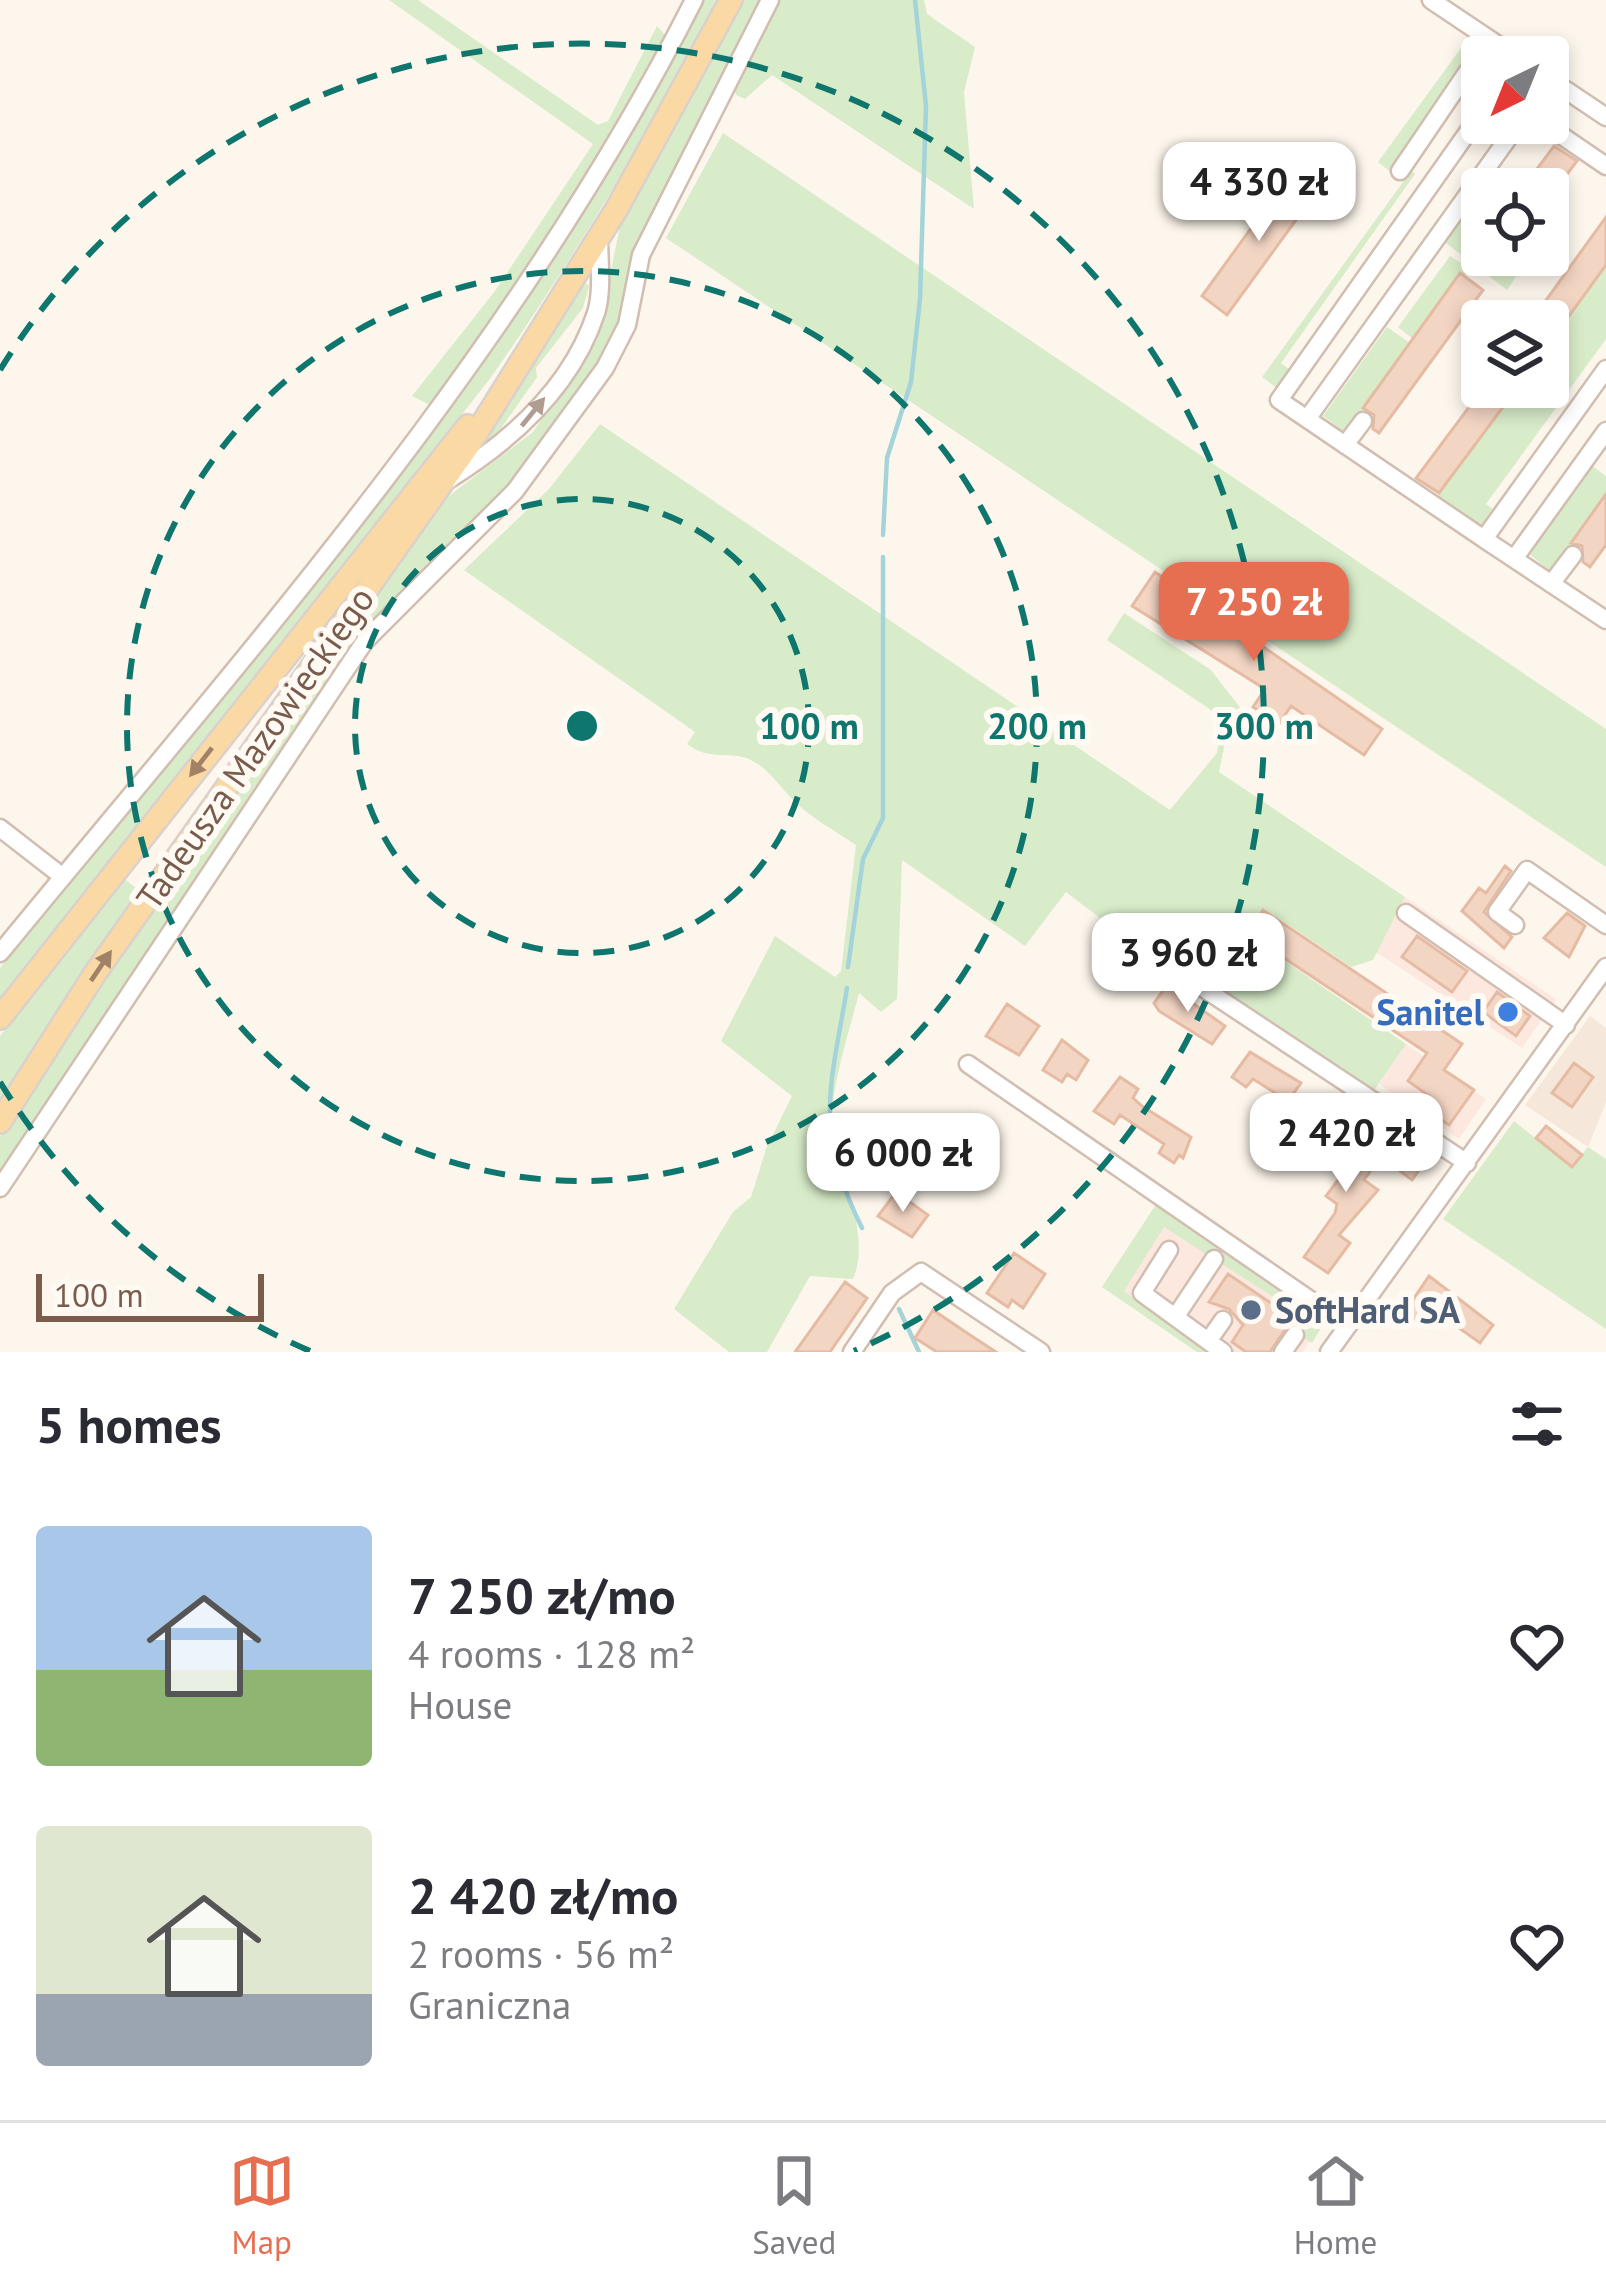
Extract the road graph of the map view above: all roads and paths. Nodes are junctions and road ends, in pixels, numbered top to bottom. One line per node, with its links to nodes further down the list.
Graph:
1 (694, 0): 28 (street)
2 (731, 0): 14 (main road, Tadeusza Mazowieckiego)
3 (770, 0): 40 (street)
4 (1431, 0): 5 (street)
5 (1485, 36)
6 (1461, 81): 13 (street)
7 (1569, 92): 8 (street)
8 (1606, 117)
9 (1569, 140): 12 (street)
10 (1461, 142): 17 (street)
11 (1505, 144): 17 (street)
12 (1604, 162)
13 (1400, 171)
14 (599, 235): 16 (main road, Tadeusza Mazowieckiego); 21 (street, one-way to 14)
15 (1606, 369): 22 (street)
16 (510, 375): 21 (main road, Tadeusza Mazowieckiego); 35 (main road, Tadeusza Mazowieckiego, one-way to 35)
17 (1307, 419): 20 (street)
18 (1363, 421): 20 (street)
19 (1606, 431): 24 (street)
20 (1345, 445): 22 (street)
21 (442, 484): 38 (main road, Tadeusza Mazowieckiego, one-way to 21)
22 (1484, 539): 24 (street)
23 (1574, 555): 25 (street)
24 (1514, 560): 25 (street)
25 (1551, 584): 26 (street)
26 (1606, 620)
27 (0, 828): 28 (street)
28 (63, 877): 32 (street)
29 (1406, 913): 36 (street)
30 (1515, 925): 31 (street)
31 (1606, 925)
32 (0, 953)
33 (1179, 972): 39 (street)
34 (1603, 979): 36 (street)
35 (0, 1018)
36 (1566, 1025): 39 (street)
37 (968, 1064): 45 (street)
38 (0, 1122)
39 (1467, 1163): 45 (street)
40 (0, 1188)
41 (1169, 1250): 43 (street)
42 (1214, 1259): 43 (street)
43 (1175, 1316): 47 (street)
44 (1223, 1320): 47 (street)
45 (1348, 1326): 51 (street)
46 (1294, 1335): 50 (street)
47 (1216, 1346)
48 (852, 1352): 49 (street)
49 (1041, 1352)
50 (1283, 1352)
51 (1329, 1352)

